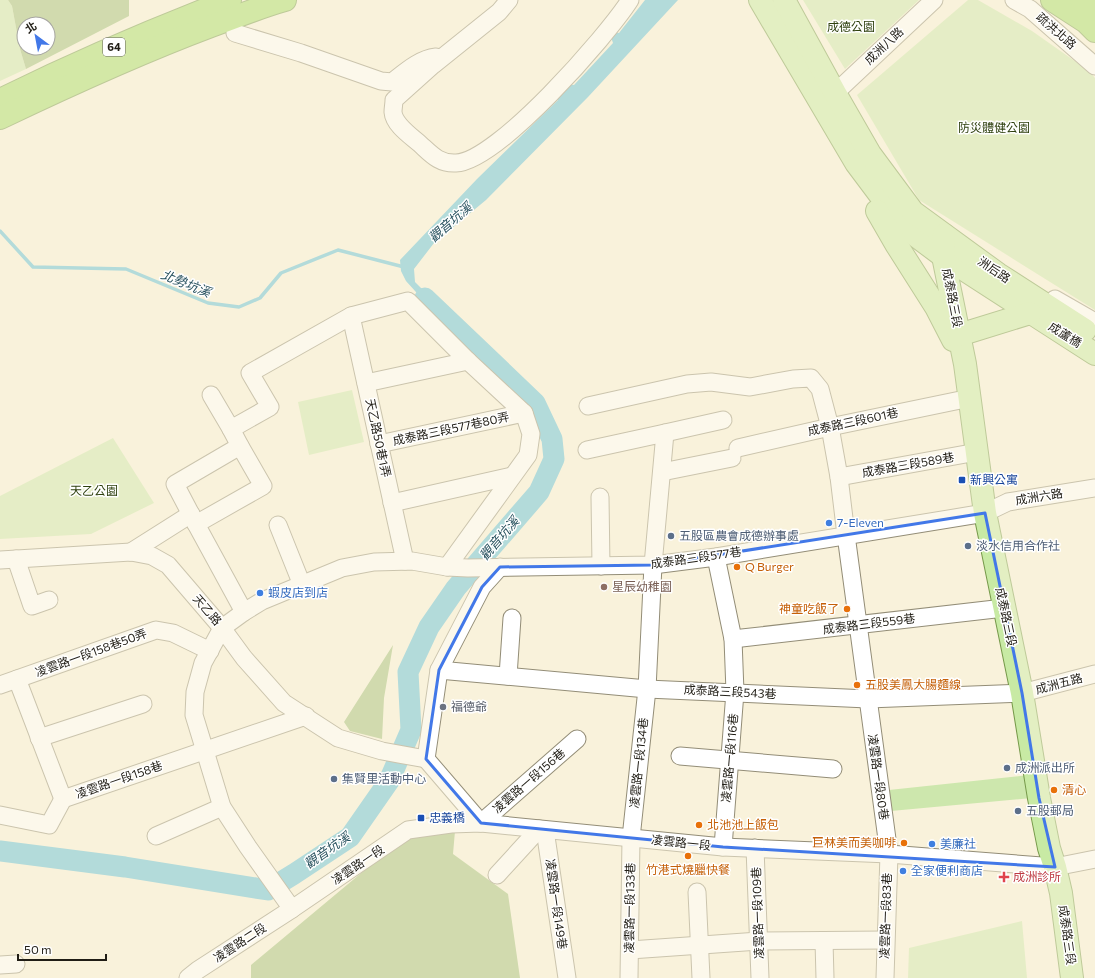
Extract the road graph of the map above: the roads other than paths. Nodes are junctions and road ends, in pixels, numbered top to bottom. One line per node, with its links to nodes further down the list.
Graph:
1 (230, 0): 17 (highway, 64)
2 (286, 0): 18 (highway, 64)
3 (509, 0): 14 (street)
4 (760, 0): 19 (main road, 成泰路三段)
5 (784, 0): 16 (main road)
6 (934, 0): 16 (street, 成洲八路)
7 (1014, 0): 15 (street, 疏洪北路)
8 (1052, 0): 12 (highway)
9 (1081, 0): 11 (highway)
10 (623, 2): 14 (street)
11 (1095, 10)
12 (1095, 30)
13 (235, 33): 14 (street)
14 (445, 56)
15 (1095, 66)
16 (835, 93): 20 (main road)
17 (0, 100)
18 (0, 118)
19 (830, 120): 20 (main road, 成泰路三段); 29 (main road)
20 (944, 245): 21 (main road, 洲后路); 25 (main road, 成泰路三段)
21 (994, 280): 22 (main road, 洲后路); 22 (street); 24 (street)
22 (1032, 312): 25 (main road); 26 (main road, 成蘆橋); 27 (main road, 成蘆橋); 30 (street)
23 (351, 316): 28 (street); 31 (street, 天乙路50巷1弄); 38 (street)
24 (1095, 322)
25 (959, 335): 29 (main road, 成泰路三段)
26 (1095, 336)
27 (1095, 354)
28 (468, 361): 31 (street); 35 (street)
29 (965, 364): 33 (main road, 成泰路三段)
30 (1095, 365)
31 (366, 383): 40 (street, 天乙路50巷1弄)
32 (211, 395): 38 (street)
33 (970, 398): 37 (street, 成泰路三段601巷); 43 (main road, 成泰路三段)
34 (588, 406): 37 (street, 凌雲路一段80巷)
35 (524, 413): 40 (street, 成泰路三段577巷80弄); 45 (street)
36 (724, 420): 39 (street)
37 (830, 427): 44 (street, 成泰路三段601巷); 46 (street, 凌雲路一段80巷)
38 (231, 429): 41 (street)
39 (665, 433): 42 (street); 44 (street, 凌雲路一段134巷)
40 (379, 444): 49 (street, 天乙路50巷1弄)
41 (240, 446): 51 (street); 51 (street)
42 (587, 450)
43 (977, 452): 46 (street, 成泰路三段589巷); 50 (main road, 成泰路三段)
44 (662, 472): 58 (street, 凌雲路一段134巷)
45 (512, 476): 49 (street); 60 (street)
46 (840, 477): 53 (street, 凌雲路一段80巷)
47 (1095, 488): 50 (street, 成洲六路)
48 (600, 497): 59 (street)
49 (392, 503): 57 (street, 天乙路50巷1弄)
50 (985, 513): 53 (street, 成泰路三段577巷); 64 (main road, 成泰路三段)
51 (193, 519): 54 (street); 65 (street)
52 (278, 525): 62 (street)
53 (846, 535): 55 (street, 成泰路三段577巷); 67 (street, 凌雲路一段80巷)
54 (131, 552): 56 (street, 天乙路); 68 (street, 天乙路)
55 (716, 557): 58 (street, 成泰路三段577巷); 69 (street, 凌雲路一段116巷)
56 (8, 559): 63 (street)
57 (405, 561): 60 (street); 62 (street)
58 (653, 565): 59 (street, 成泰路三段577巷); 76 (street, 凌雲路一段134巷)
59 (600, 566): 61 (street, 成泰路三段577巷)
60 (447, 567): 61 (street, 成泰路三段577巷)
61 (500, 567): 71 (street)
62 (302, 585): 65 (street)
63 (49, 600)
64 (1004, 608): 67 (street, 成泰路三段559巷); 78 (main road, 成泰路三段)
65 (244, 612): 68 (street)
66 (512, 618): 73 (street)
67 (858, 626): 69 (street, 成泰路三段559巷); 79 (street, 凌雲路一段80巷)
68 (222, 628): 70 (street); 81 (street, 天乙路)
69 (733, 639): 77 (street, 凌雲路一段116巷)
70 (210, 651): 74 (street, 凌雲路一段158巷50弄); 84 (street)
71 (439, 670): 73 (street, 成泰路三段543巷); 86 (street)
72 (1095, 674): 78 (street, 成洲五路)
73 (508, 676): 76 (street, 成泰路三段543巷)
74 (17, 680): 75 (street, 凌雲路一段158巷50弄); 82 (street, 凌雲路一段158巷)
75 (0, 685)
76 (647, 689): 77 (street, 成泰路三段543巷); 95 (street, 凌雲路一段134巷)
77 (735, 692): 79 (street, 成泰路三段543巷); 87 (street, 凌雲路一段116巷)
78 (1022, 694): 79 (street, 成泰路三段543巷); 100 (main road, 成泰路三段)
79 (868, 699): 98 (street, 凌雲路一段80巷)
80 (143, 704): 82 (street)
81 (306, 716): 84 (street, 凌雲路一段158巷); 86 (street, 天乙路)
82 (40, 738): 89 (street, 凌雲路一段158巷)
83 (577, 739): 92 (street, 凌雲路一段156巷)
84 (204, 751): 89 (street, 凌雲路一段158巷); 90 (street)
85 (680, 756): 87 (street)
86 (426, 759): 92 (street)
87 (731, 760): 88 (street); 96 (street, 凌雲路一段116巷)
88 (833, 769)
89 (63, 799): 91 (street)
90 (222, 807): 94 (street); 103 (street)
91 (0, 815)
92 (481, 823): 93 (street, 凌雲路一段); 103 (street, 凌雲路一段)
93 (542, 830): 95 (street, 凌雲路一段); 101 (street); 110 (street, 凌雲路一段149巷)
94 (156, 836)
95 (631, 838): 96 (street, 凌雲路一段); 108 (street, 凌雲路一段133巷)
96 (722, 847): 97 (street, 凌雲路一段)
97 (755, 848): 98 (street, 凌雲路一段); 105 (street, 凌雲路一段109巷)
98 (889, 854): 100 (street, 凌雲路一段); 104 (street, 凌雲路一段83巷)
99 (1095, 860): 100 (street, 凌雲路一段)
100 (1055, 867): 116 (main road, 成泰路三段)
101 (497, 875)
102 (697, 892): 107 (street)
103 (289, 904): 109 (street, 凌雲路二段)
104 (885, 940): 106 (street); 115 (street, 凌雲路一段83巷)
105 (759, 941): 106 (street); 107 (street); 113 (street, 凌雲路一段109巷)
106 (824, 941): 114 (street)
107 (700, 945): 108 (street); 112 (street)
108 (630, 950): 111 (street, 凌雲路一段133巷)
109 (188, 978)
110 (567, 978)
111 (629, 978)
112 (701, 978)
113 (760, 978)
114 (825, 978)
115 (885, 978)
116 (1072, 978)

